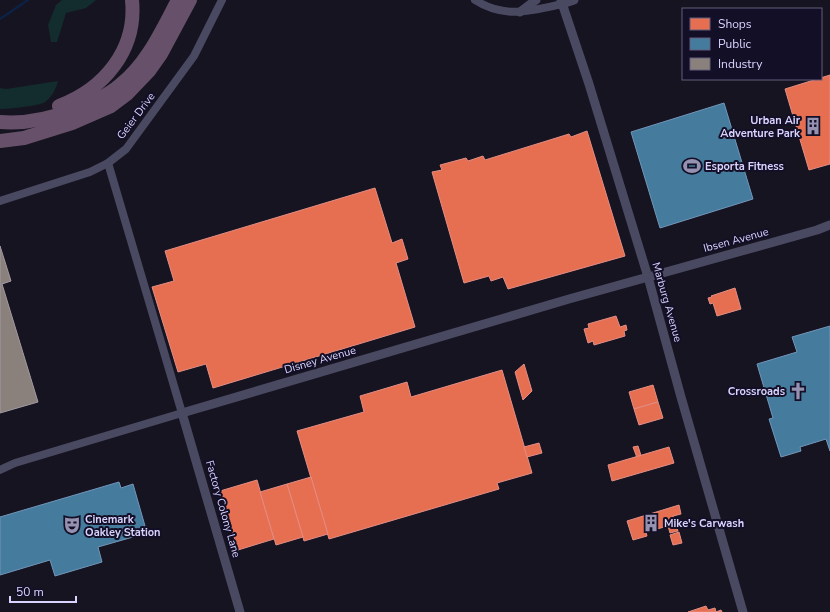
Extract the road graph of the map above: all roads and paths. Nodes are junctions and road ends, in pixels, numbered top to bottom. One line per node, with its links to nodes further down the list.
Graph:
1 (132, 0): 10 (highway)
2 (178, 0): 11 (highway)
3 (190, 0): 12 (highway)
4 (222, 0): 15 (street, Geier Drive)
5 (475, 0): 9 (street)
6 (536, 0): 9 (street)
7 (574, 0): 8 (street)
8 (561, 2): 9 (street); 18 (street, Marburg Avenue)
9 (520, 12)
10 (0, 119)
11 (0, 122)
12 (46, 130): 13 (highway); 14 (highway)
13 (0, 132)
14 (0, 141)
15 (108, 163): 16 (street, Geier Drive); 19 (street)
16 (0, 201)
17 (830, 225): 18 (street, Ibsen Avenue)
18 (648, 277): 19 (street, Disney Avenue); 22 (street, Marburg Avenue)
19 (182, 413): 20 (street, Disney Avenue); 21 (street, Factory Colony Lane)
20 (0, 470)
21 (240, 612)
22 (743, 612)

